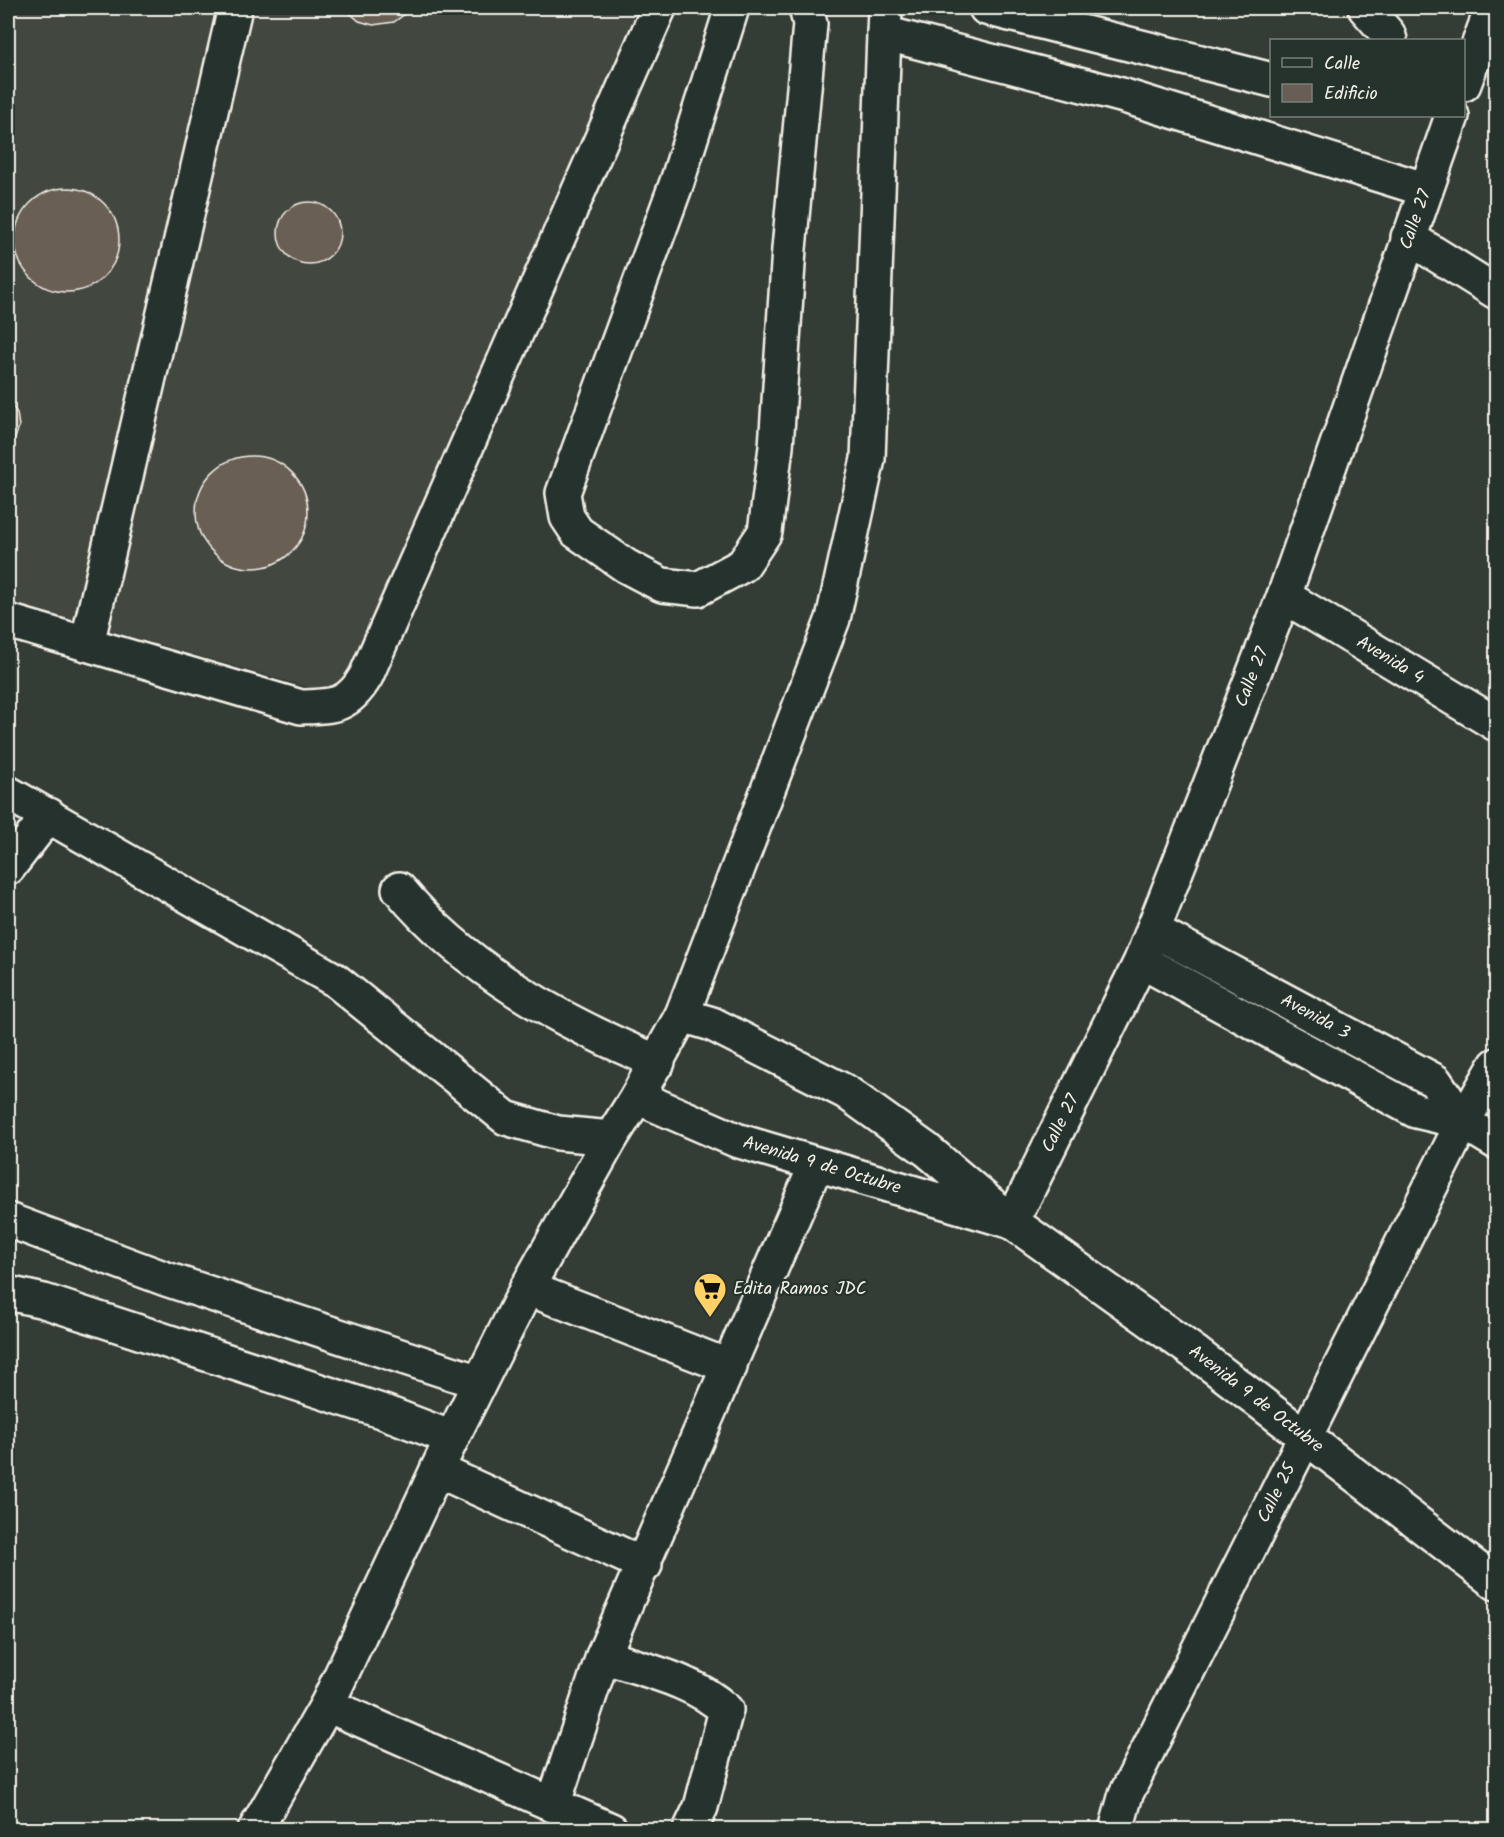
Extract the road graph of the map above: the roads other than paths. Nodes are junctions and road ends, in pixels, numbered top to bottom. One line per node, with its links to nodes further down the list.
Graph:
1 (235, 8): 18 (street)
2 (659, 8): 18 (street)
3 (732, 8): 4 (street)
4 (807, 8)
5 (986, 8): 10 (street)
6 (1365, 8): 9 (street)
7 (1492, 8): 11 (street)
8 (885, 20): 13 (street); 26 (street)
9 (1389, 39)
10 (1270, 79)
11 (1465, 81)
12 (1452, 117): 13 (street, Calle 27)
13 (1424, 189): 14 (street, Calle 27)
14 (1408, 237): 15 (street); 16 (street, Calle 27)
15 (1497, 292)
16 (1284, 596): 19 (street, Avenida 4); 24 (street, Calle 27)
17 (8, 621): 18 (street)
18 (87, 644)
19 (1497, 724)
20 (8, 794): 21 (street)
21 (49, 815): 22 (street); 31 (street)
22 (8, 868)
23 (399, 889): 27 (street)
24 (1153, 930): 25 (street, Calle 27); 30 (street, Avenida 3)
25 (1141, 961): 30 (street, Avenida 3); 35 (street, Calle 27)
26 (682, 1015): 27 (street); 35 (street, Avenida 9 de Octubre)
27 (658, 1062): 29 (street)
28 (1497, 1065): 30 (street, Calle 25)
29 (637, 1097): 31 (street); 33 (street, Avenida 9 de Octubre)
30 (1463, 1122): 32 (street, Avenida 3); 41 (street, Calle 25)
31 (611, 1138): 36 (street)
32 (1497, 1142)
33 (816, 1165): 35 (street, Avenida 9 de Octubre); 38 (street)
34 (8, 1220): 39 (street)
35 (1012, 1222): 41 (street, Avenida 9 de Octubre)
36 (527, 1288): 38 (street); 39 (street)
37 (8, 1293): 40 (street)
38 (730, 1367): 43 (street)
39 (479, 1382): 40 (street)
40 (452, 1438): 42 (street)
41 (1305, 1438): 44 (street, Avenida 9 de Octubre); 51 (street, Calle 25)
42 (437, 1470): 43 (street); 46 (street)
43 (645, 1565): 45 (street)
44 (1497, 1583)
45 (603, 1656): 47 (street); 50 (street)
46 (327, 1705): 47 (street); 48 (street)
47 (554, 1805): 49 (street)
48 (260, 1820)
49 (611, 1830)
50 (690, 1830)
51 (1116, 1830)

